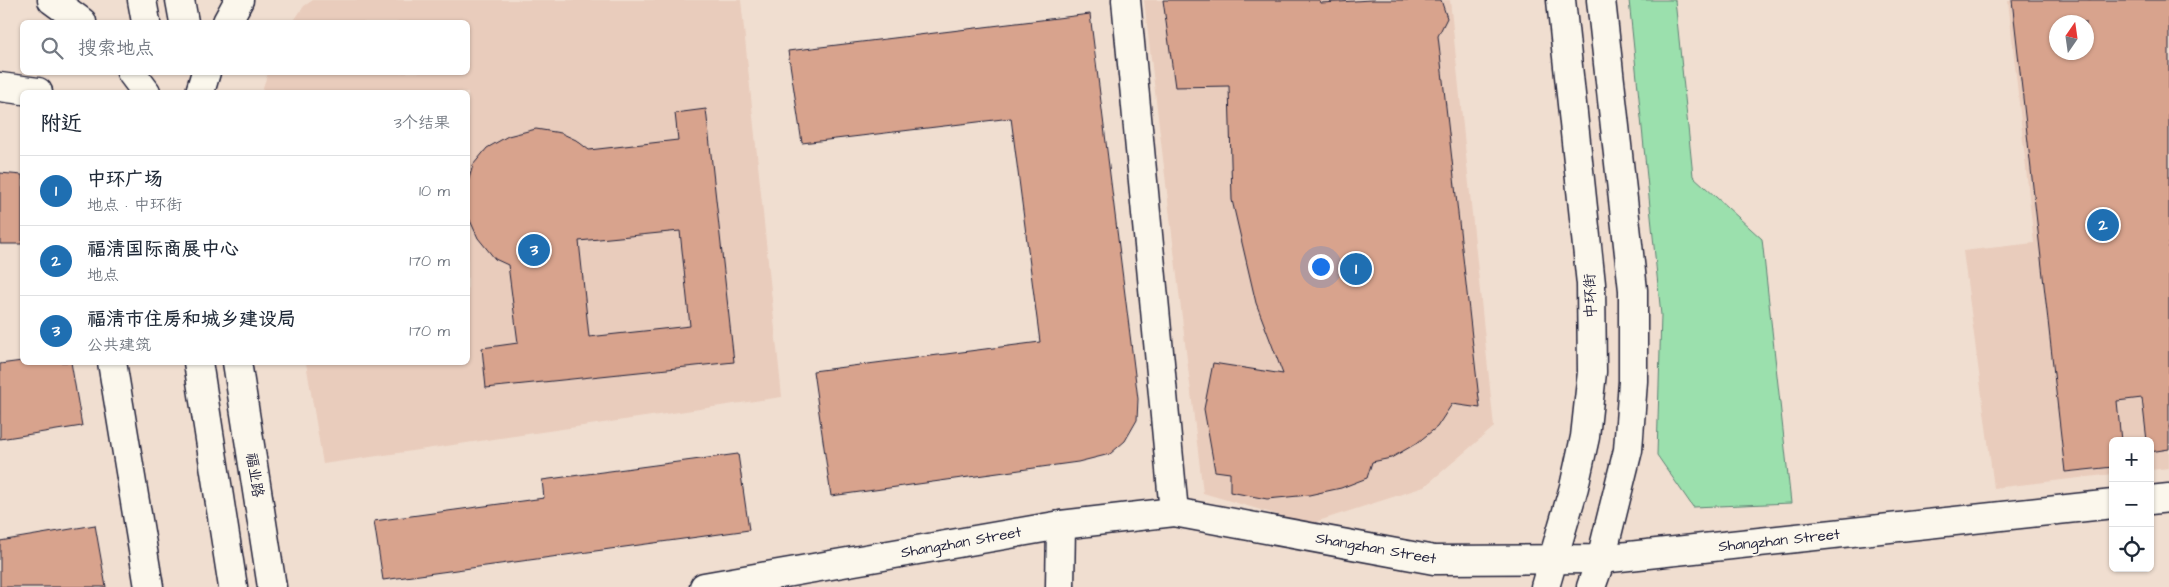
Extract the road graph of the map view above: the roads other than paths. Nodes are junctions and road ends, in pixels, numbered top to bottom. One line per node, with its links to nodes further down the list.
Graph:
1 (52, 0): 8 (street)
2 (142, 0): 9 (street)
3 (180, 0): 10 (street)
4 (240, 0): 11 (street)
5 (1126, 0): 28 (street)
6 (1561, 0): 31 (street, 中环街)
7 (1601, 0): 30 (street)
8 (79, 20)
9 (146, 20)
10 (184, 20)
11 (228, 20)
12 (133, 75): 18 (street)
13 (153, 75): 19 (street)
14 (193, 75): 20 (street)
15 (205, 75): 21 (street)
16 (0, 87): 17 (street)
17 (23, 90)
18 (144, 90)
19 (156, 90)
20 (196, 90)
21 (201, 90)
22 (112, 365): 32 (street)
23 (198, 365): 33 (street)
24 (237, 365): 34 (street, 福业路)
25 (2169, 498): 26 (street)
26 (2154, 500)
27 (2109, 504): 30 (street, Shangzhan Street)
28 (1174, 512): 29 (street, Shangzhan Street); 31 (street, Shangzhan Street)
29 (1061, 525): 35 (street, Shangzhan Street); 36 (street)
30 (1601, 558): 31 (street, Shangzhan Street); 38 (street)
31 (1553, 560): 37 (street, 中环街)
32 (149, 587)
33 (233, 587)
34 (272, 587)
35 (704, 587)
36 (1060, 587)
37 (1545, 587)
38 (1591, 587)

